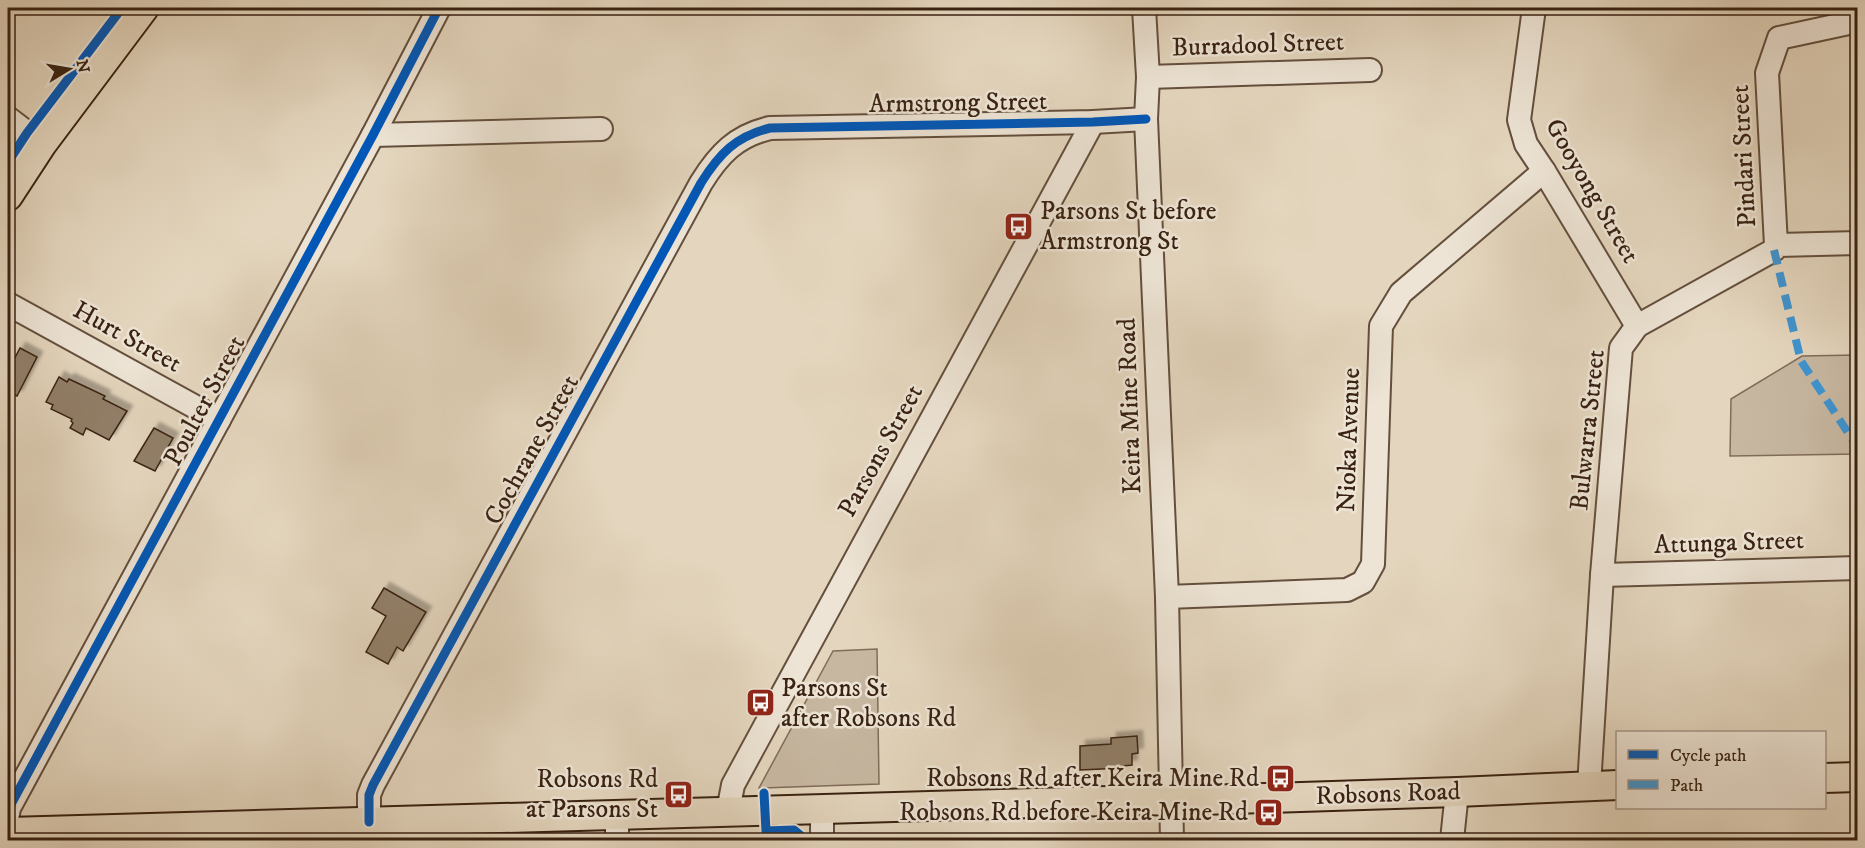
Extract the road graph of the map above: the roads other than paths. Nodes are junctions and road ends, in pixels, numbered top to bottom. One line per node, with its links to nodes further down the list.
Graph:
1 (144, 8): 14 (main road)
2 (439, 8): 13 (street, Poulter Street)
3 (1144, 8): 7 (street, Keira Mine Road)
4 (1534, 8): 15 (street, Gooyong Street)
5 (1857, 21): 18 (street, Pindari Street)
6 (1370, 70): 7 (street, Burradool Street)
7 (1148, 77): 9 (street, Keira Mine Road)
8 (8, 118): 14 (street)
9 (1146, 119): 10 (street, Armstrong Street); 24 (street, Keira Mine Road)
10 (1093, 122): 11 (street, Armstrong Street); 32 (street, Parsons Street)
11 (770, 128): 34 (street, Cochrane Street)
12 (601, 129): 13 (street)
13 (373, 135): 21 (street, Poulter Street)
14 (42, 144): 16 (main road)
15 (1544, 171): 20 (street, Gooyong Street); 24 (street, Nioka Avenue)
16 (8, 196)
17 (1857, 243): 18 (street)
18 (1776, 245): 20 (street, Bulwarra Street)
19 (8, 304): 21 (street, Hurt Street)
20 (1637, 326): 23 (street, Bulwarra Street)
21 (219, 420): 33 (street, Poulter Street)
22 (1857, 567): 23 (street, Attunga Street)
23 (1602, 575): 28 (street, Bulwarra Street)
24 (1167, 597): 30 (street, Keira Mine Road)
25 (1857, 777): 26 (main road)
26 (1826, 778)
27 (1616, 785): 28 (main road, Robsons Road)
28 (1588, 786): 29 (main road, Robsons Road)
29 (1457, 792): 30 (main road, Robsons Road); 40 (street)
30 (1171, 801): 31 (main road, Robsons Road); 39 (street, Keira Mine Road)
31 (822, 809): 32 (main road, Robsons Road); 38 (street)
32 (728, 811): 35 (main road, Robsons Road)
33 (8, 814)
34 (369, 822): 35 (main road, Robsons Road); 37 (main road, Robsons Road)
35 (617, 828)
36 (8, 832): 37 (main road, Robsons Road)
37 (249, 833)
38 (822, 840)
39 (1172, 840)
40 (1452, 840)

